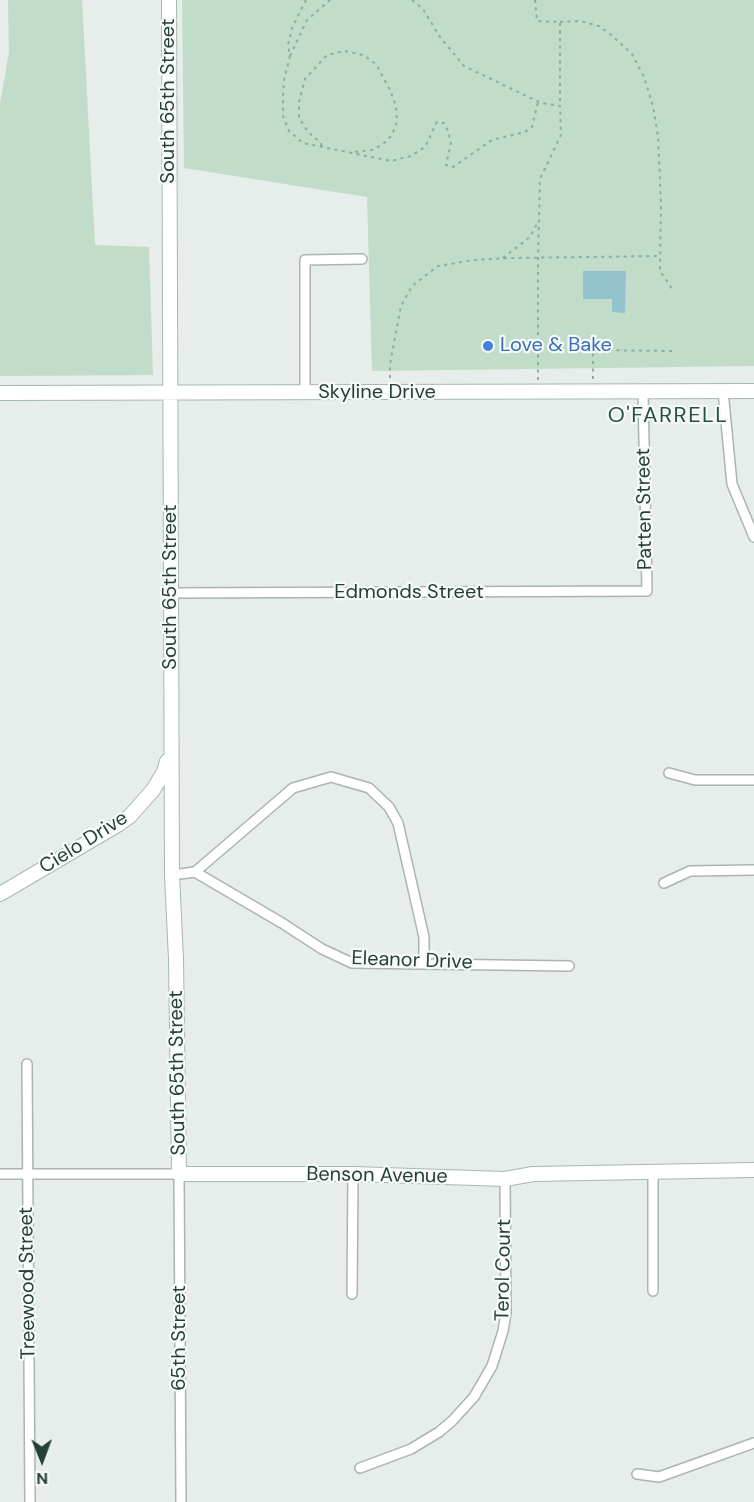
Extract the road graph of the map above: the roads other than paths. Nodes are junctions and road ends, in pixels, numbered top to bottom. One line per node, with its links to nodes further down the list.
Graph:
1 (169, 0): 7 (street, South 65th Street)
2 (362, 259): 8 (street)
3 (643, 391): 4 (street, Skyline Drive); 8 (street, Skyline Drive); 10 (street, Patten Street)
4 (723, 391): 5 (street, Skyline Drive); 9 (street)
5 (754, 391)
6 (0, 393): 7 (street, Skyline Drive)
7 (171, 393): 8 (street, Skyline Drive); 11 (street, South 65th Street)
8 (305, 394)
9 (754, 537)
10 (647, 591): 11 (street, Edmonds Street)
11 (171, 593): 12 (street, South 65th Street)
12 (171, 747): 17 (street, South 65th Street); 19 (street, Cielo Drive)
13 (669, 773): 14 (street)
14 (754, 780)
15 (754, 870): 18 (street)
16 (195, 872): 17 (street); 20 (street, Eleanor Drive); 20 (street)
17 (172, 875): 27 (street, South 65th Street)
18 (664, 884)
19 (0, 894)
20 (421, 963): 21 (street, Eleanor Drive)
21 (569, 966)
22 (27, 1064): 26 (street, Treewood Street)
23 (754, 1170): 24 (street, Benson Avenue)
24 (653, 1172): 29 (street, Benson Avenue); 30 (street)
25 (0, 1174): 26 (street, Benson Avenue)
26 (27, 1174): 27 (street, Benson Avenue); 35 (street, Treewood Street)
27 (179, 1174): 28 (street, Benson Avenue); 36 (street, 65th Street)
28 (353, 1174): 29 (street, Benson Avenue); 31 (street)
29 (505, 1179): 33 (street, Terol Court)
30 (653, 1291)
31 (352, 1294)
32 (754, 1443): 34 (street)
33 (360, 1468)
34 (637, 1474)
35 (30, 1502)
36 (181, 1502)

